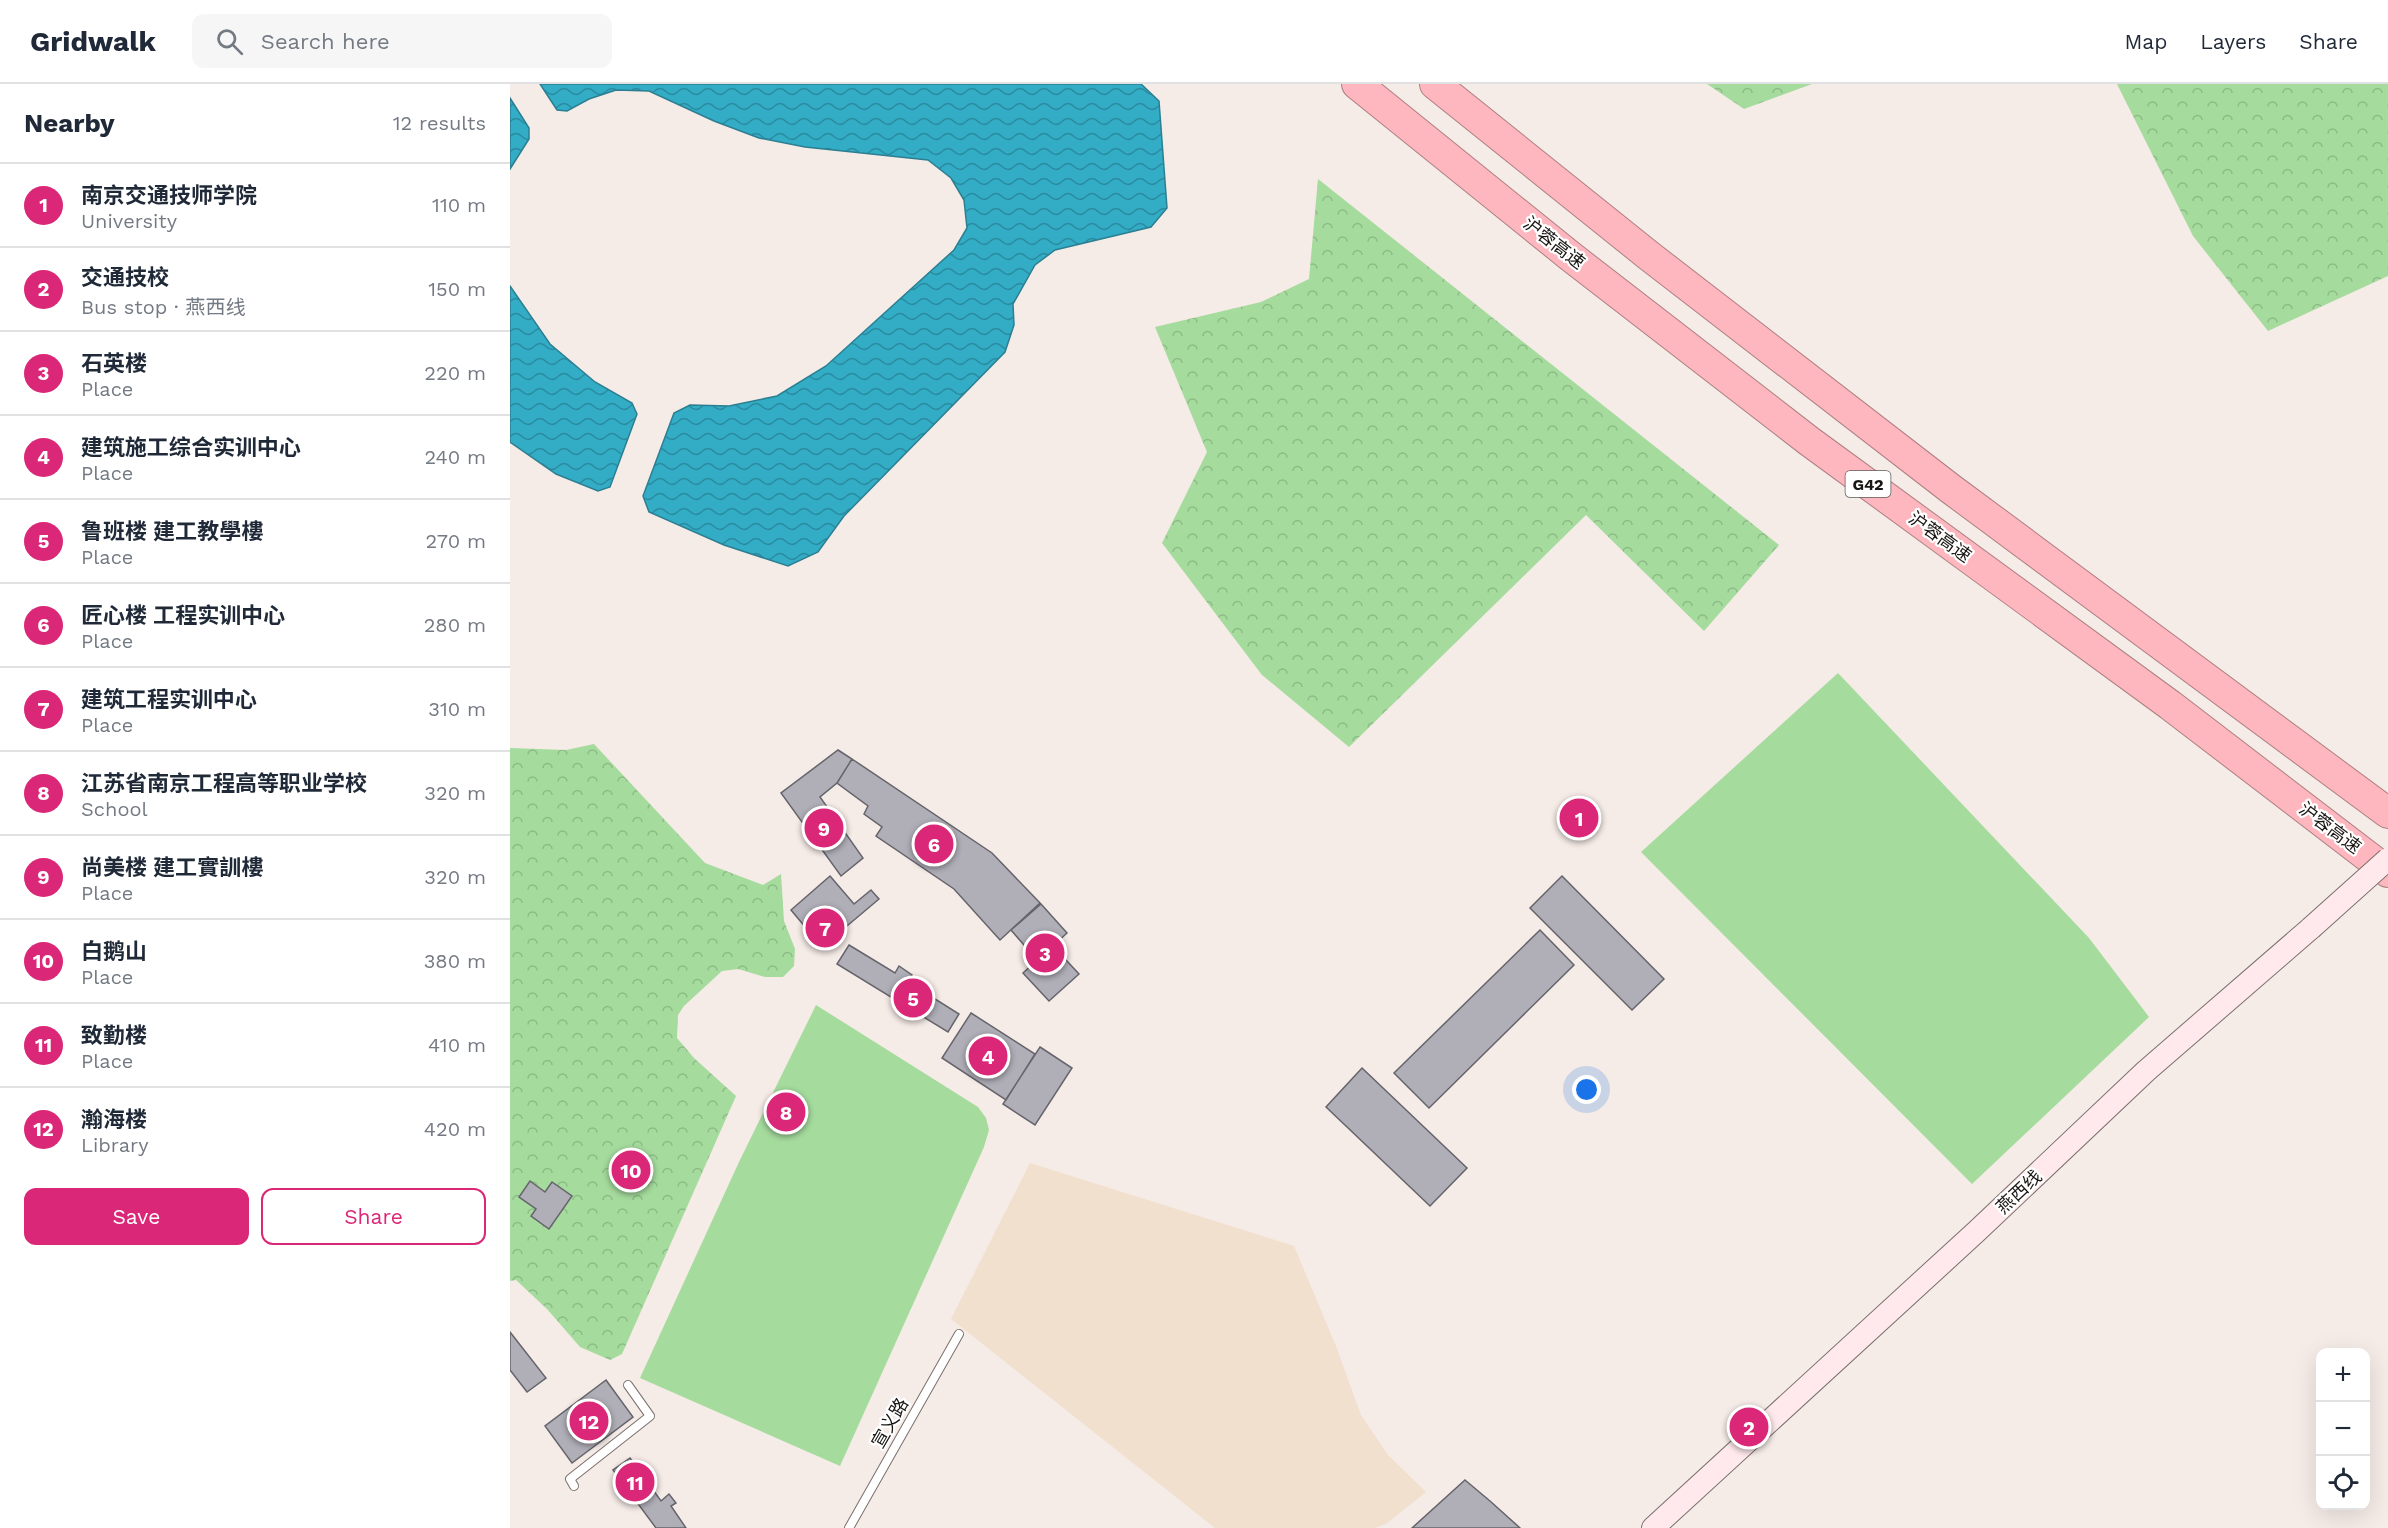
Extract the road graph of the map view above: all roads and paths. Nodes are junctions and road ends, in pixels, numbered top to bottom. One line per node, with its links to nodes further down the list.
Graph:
1 (1357, 84): 5 (highway, 沪蓉高速 / G42)
2 (1435, 84): 3 (highway, G42)
3 (2388, 813)
4 (2388, 859): 10 (main road, 燕西线, bridge)
5 (2388, 872)
6 (959, 1334): 9 (lane, 宣义路)
7 (628, 1385): 8 (lane)
8 (574, 1486)
9 (849, 1528)
10 (1653, 1528)

